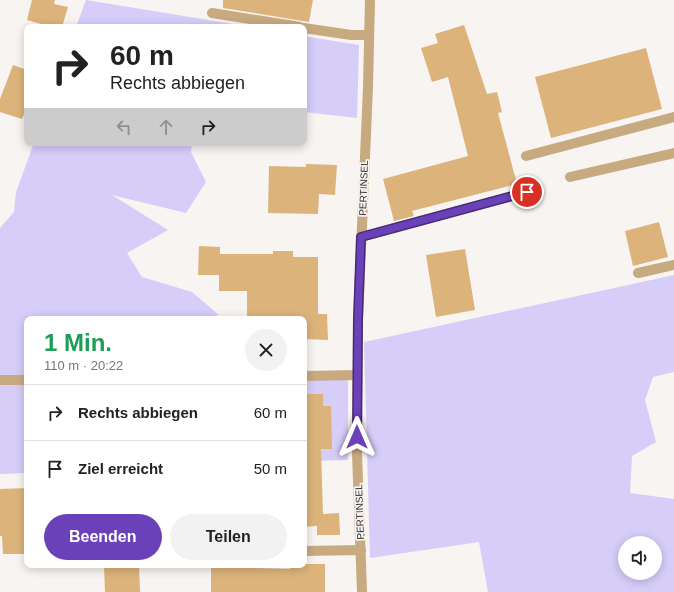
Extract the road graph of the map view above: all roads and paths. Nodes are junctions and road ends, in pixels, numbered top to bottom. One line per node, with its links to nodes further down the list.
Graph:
1 (370, 0): 5 (street, PERTINSEL)
2 (212, 13): 3 (street)
3 (281, 24)
4 (307, 28): 5 (street)
5 (369, 35): 11 (street, PERTINSEL)
6 (674, 117): 8 (street)
7 (674, 153): 9 (street)
8 (526, 156)
9 (570, 177)
10 (527, 192): 11 (street)
11 (361, 237): 14 (street, PERTINSEL)
12 (674, 265): 13 (street)
13 (638, 273)
14 (357, 375): 15 (street); 18 (street, PERTINSEL)
15 (307, 376)
16 (0, 380): 17 (street)
17 (24, 380)
18 (361, 550): 19 (street); 20 (street, PERTINSEL)
19 (307, 551)
20 (362, 592)

